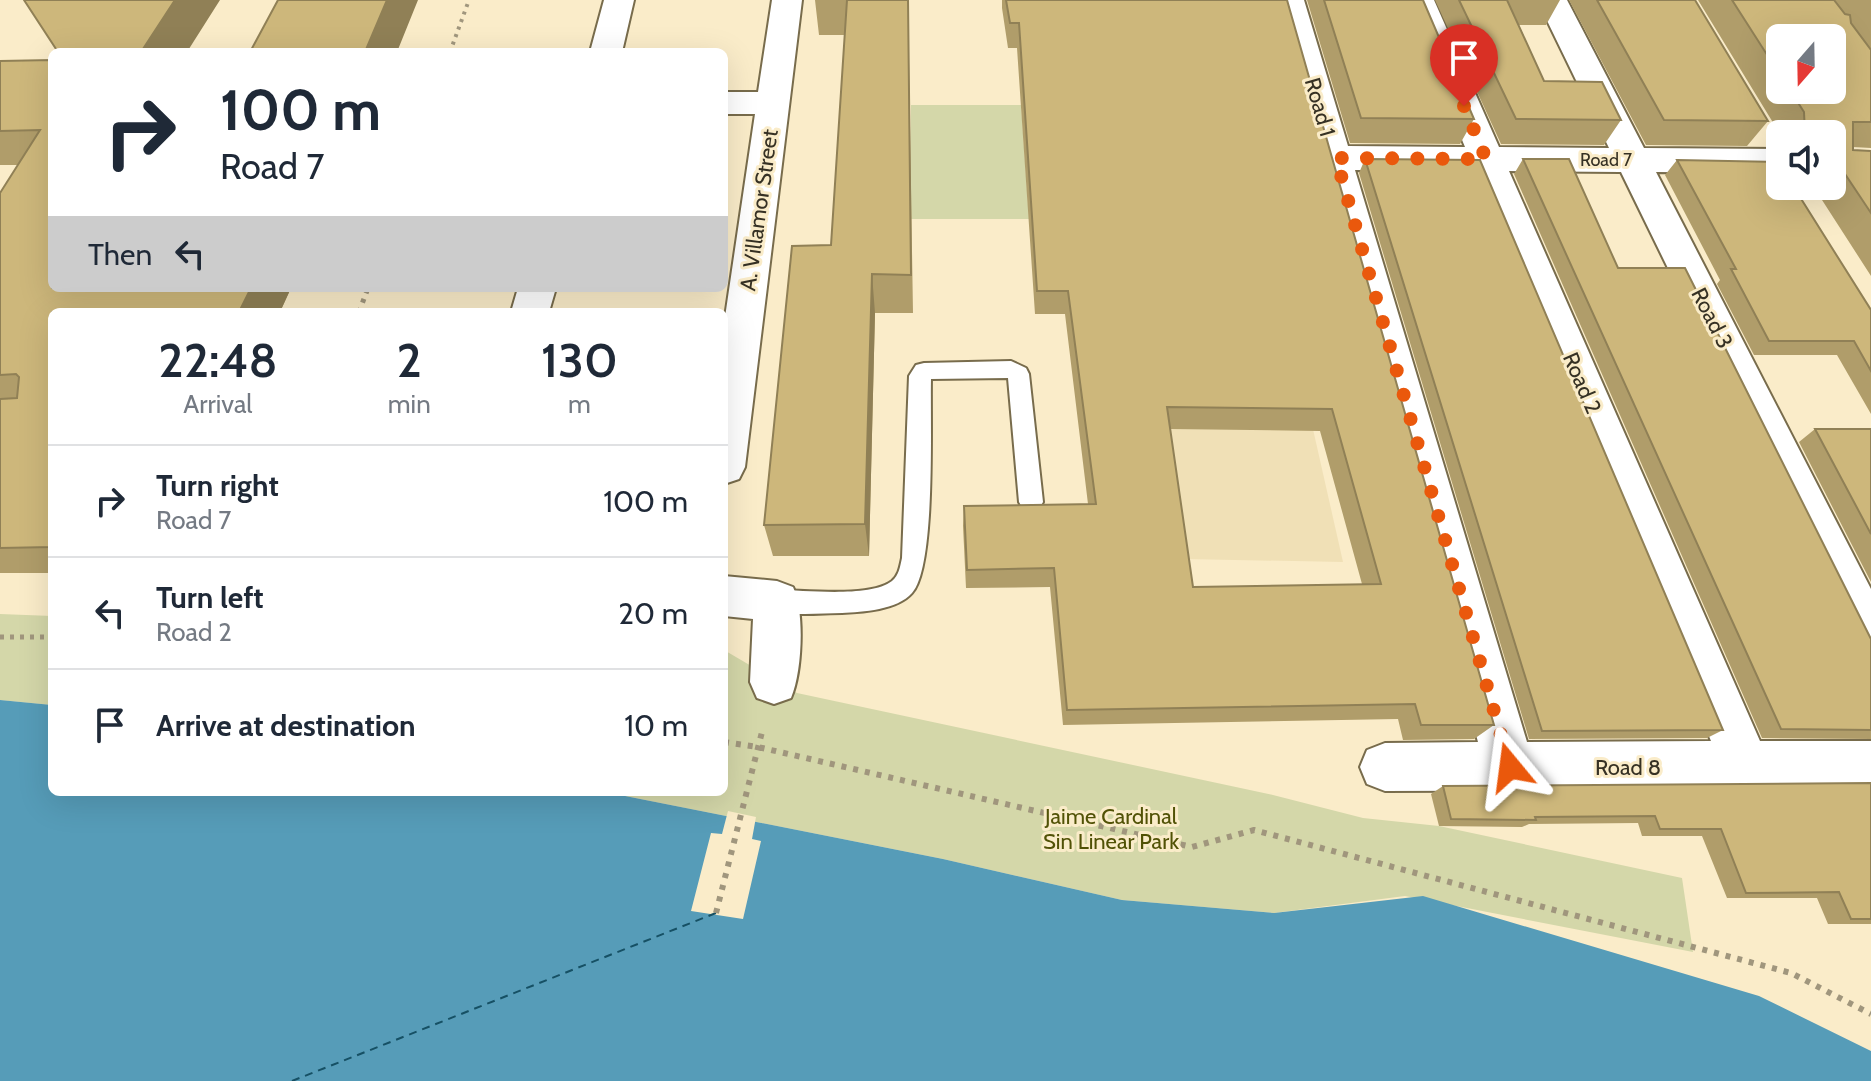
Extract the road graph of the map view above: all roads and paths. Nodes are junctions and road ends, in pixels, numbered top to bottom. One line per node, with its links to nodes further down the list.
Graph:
1 (469, 0): 7 (path)
2 (619, 0): 8 (street)
3 (787, 0): 10 (street, A. Villamor Street)
4 (1289, 0): 12 (street, Road 1)
5 (1419, 0): 13 (street, Road 2)
6 (1552, 0): 14 (street, Road 3)
7 (451, 48)
8 (607, 48)
9 (728, 103): 10 (street)
10 (774, 103): 15 (street, A. Villamor Street)
11 (1766, 156): 14 (street, Road 7)
12 (1336, 158): 13 (street, Road 7); 28 (street, Road 1)
13 (1486, 159): 14 (street, Road 7); 26 (street, Road 2)
14 (1633, 160): 19 (street, Road 3)
15 (728, 438)
16 (1031, 502): 18 (lane)
17 (728, 596): 18 (street)
18 (777, 601): 22 (street)
19 (1871, 636)
20 (0, 637): 21 (path)
21 (48, 637)
22 (774, 682): 24 (path)
23 (728, 743): 24 (path)
24 (758, 747): 29 (path); 30 (path)
25 (1871, 765): 26 (street, Road 8)
26 (1746, 766): 28 (street, Road 8)
27 (1385, 767): 28 (street, Road 8)
28 (1510, 767)
29 (716, 913)
30 (1871, 1014)

